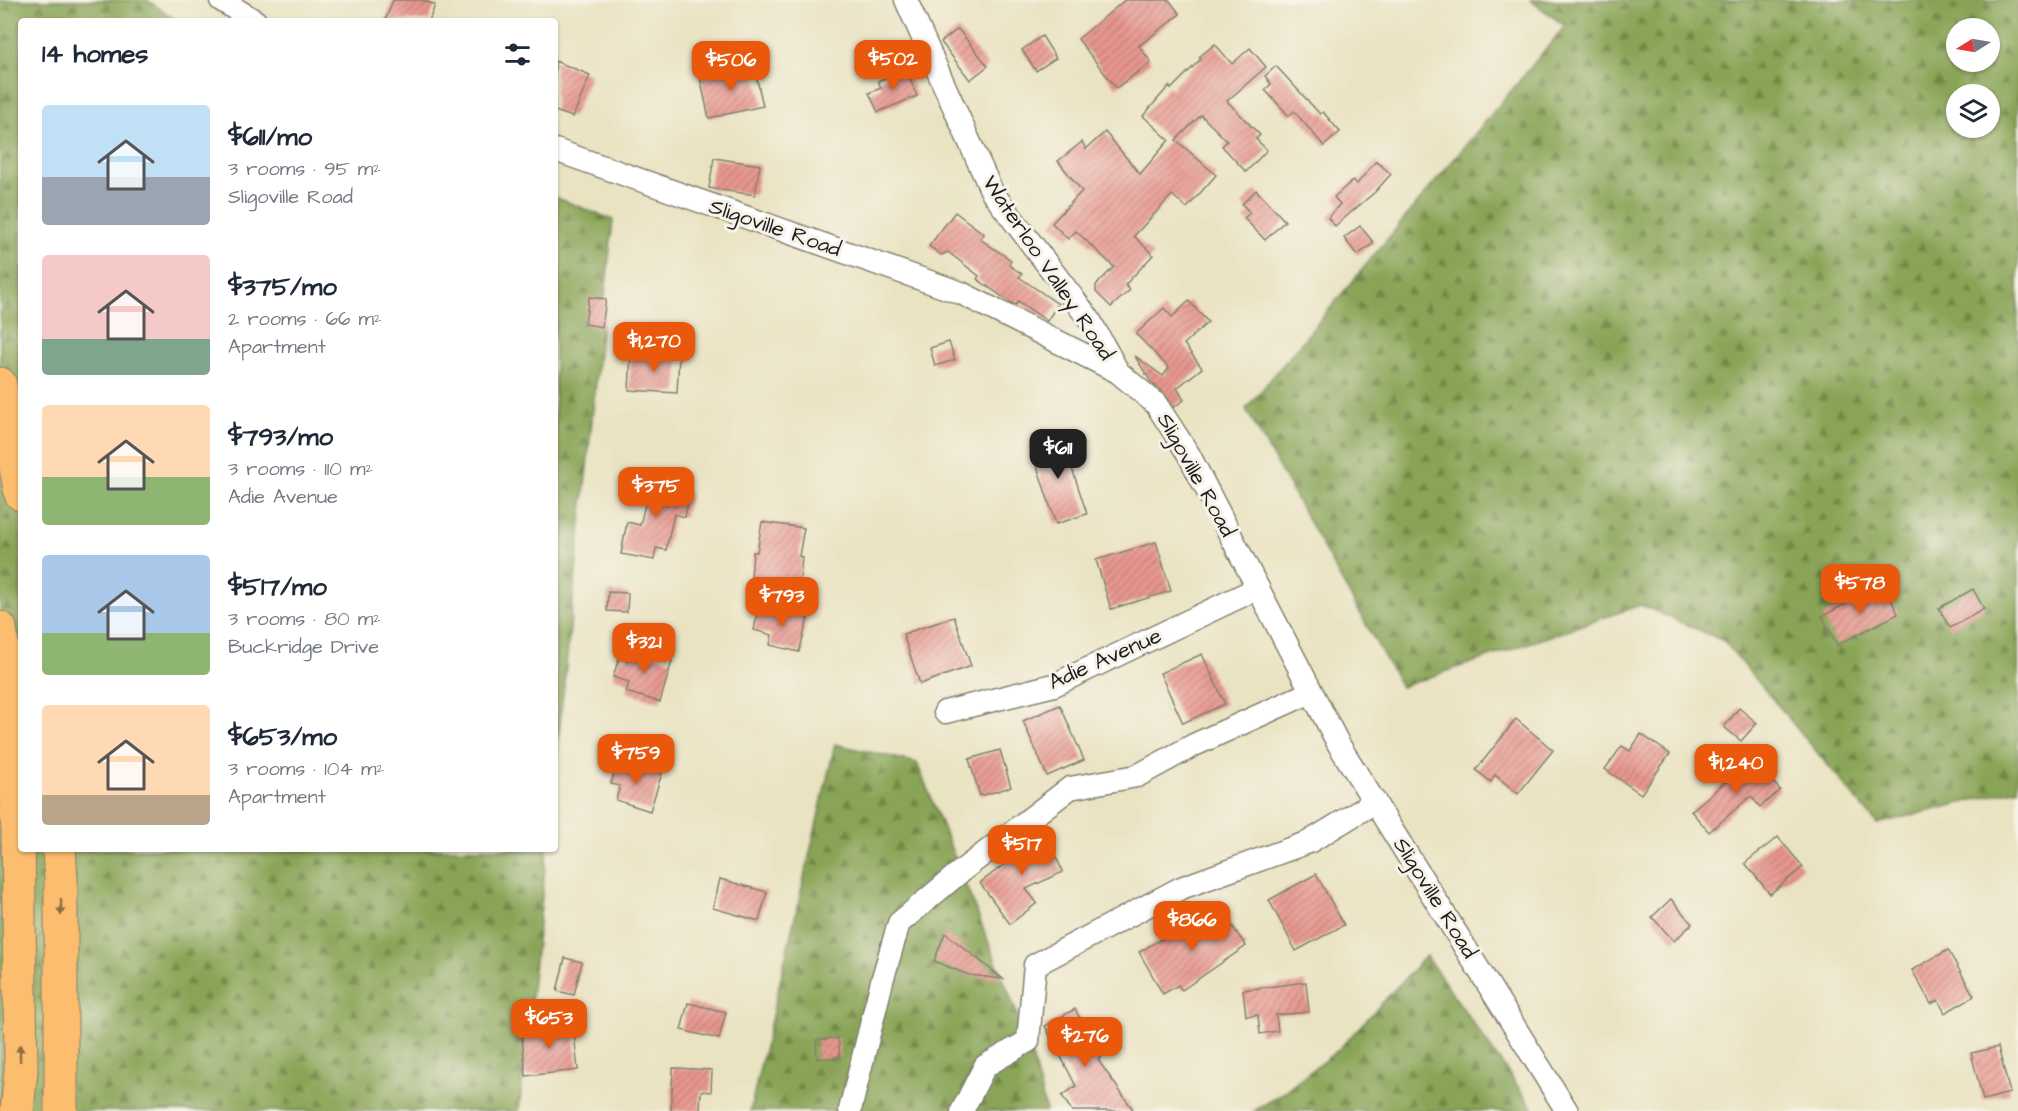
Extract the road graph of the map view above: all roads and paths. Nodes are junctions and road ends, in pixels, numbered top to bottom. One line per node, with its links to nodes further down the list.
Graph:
1 (221, 0): 3 (street)
2 (906, 0): 5 (street, Waterloo Valley Road)
3 (250, 18)
4 (558, 151): 5 (street, Sligoville Road)
5 (1118, 372): 8 (street, Sligoville Road)
6 (0, 384): 7 (highway)
7 (18, 478)
8 (1258, 588): 10 (street, Sligoville Road); 11 (street, Adie Avenue)
9 (0, 628): 13 (highway, one-way to 9)
10 (1311, 692): 12 (street, Sligoville Road); 16 (street)
11 (945, 712)
12 (1375, 802): 19 (street); 20 (street, Sligoville Road)
13 (18, 831)
14 (18, 852): 17 (highway, one-way to 14)
15 (59, 852): 18 (highway, one-way to 18)
16 (850, 1110)
17 (17, 1111)
18 (61, 1111)
19 (962, 1111)
20 (1568, 1111)

